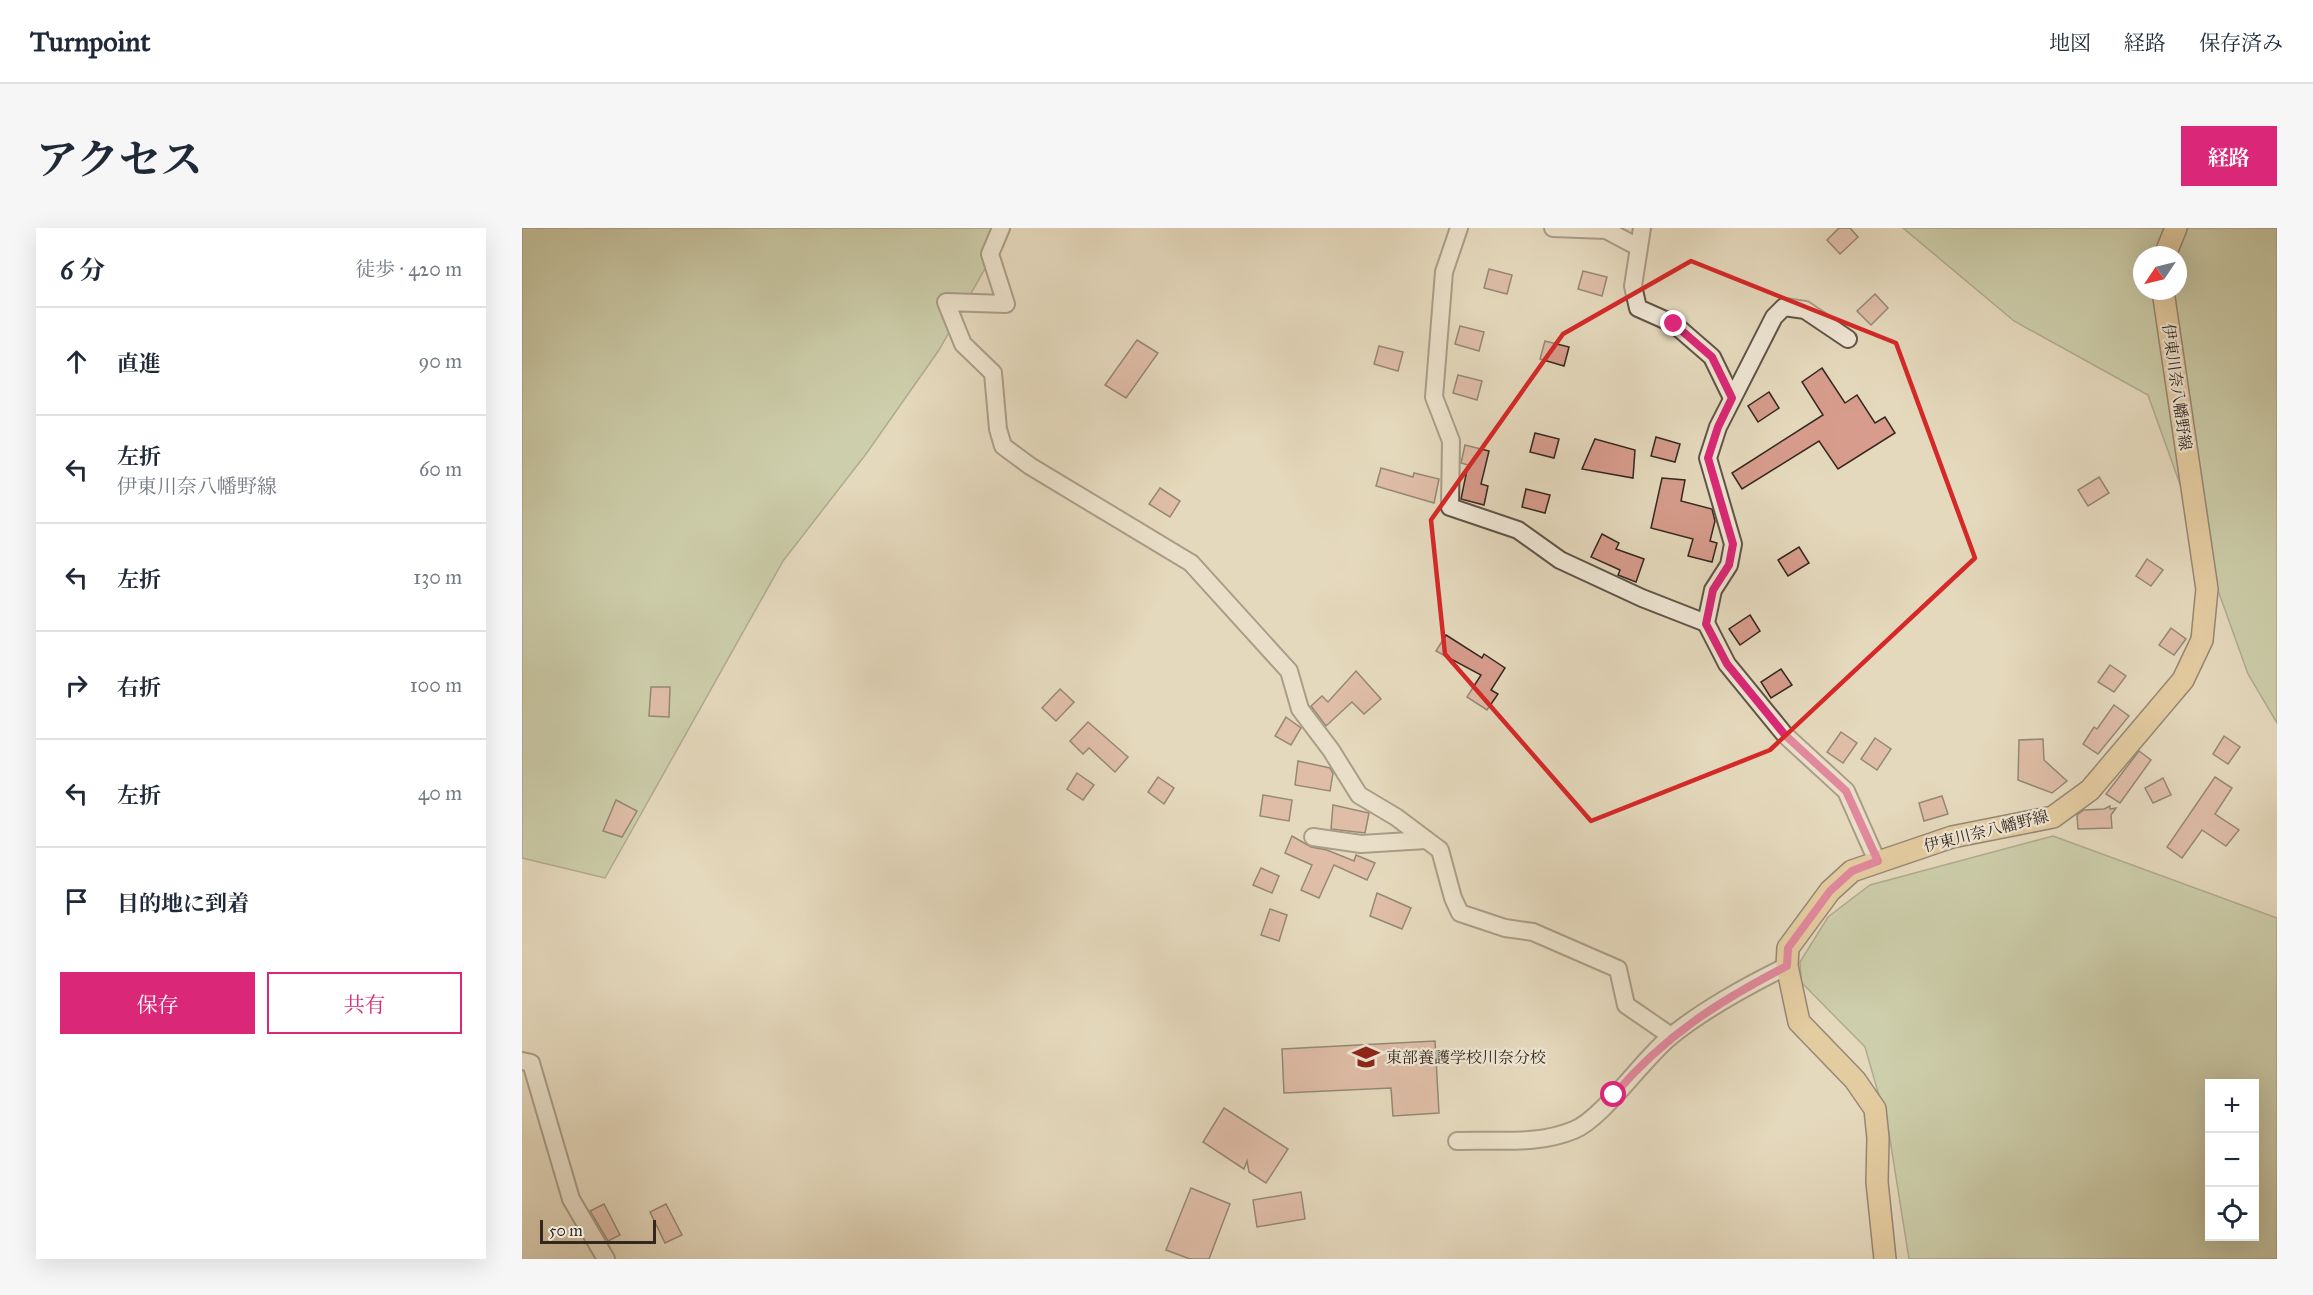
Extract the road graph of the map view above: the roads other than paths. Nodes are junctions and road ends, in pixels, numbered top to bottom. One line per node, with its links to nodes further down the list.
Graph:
1 (1001, 228): 13 (street)
2 (1459, 228): 11 (street)
3 (1553, 228): 7 (street)
4 (1641, 228): 7 (street)
5 (2176, 228): 6 (main road)
6 (2169, 246)
7 (1638, 247): 10 (street)
8 (2164, 300): 14 (main road, 伊東川奈八幡野線)
9 (1848, 339): 10 (street)
10 (1732, 398): 11 (street)
11 (1706, 624): 14 (street)
12 (1312, 837): 13 (street)
13 (1426, 840): 16 (street)
14 (1878, 861): 15 (main road, 伊東川奈八幡野線)
15 (1787, 966): 16 (street); 20 (main road, 伊東川奈八幡野線)
16 (1671, 1036): 18 (street)
17 (522, 1061): 19 (street)
18 (1457, 1141)
19 (606, 1259)
20 (1885, 1259)

